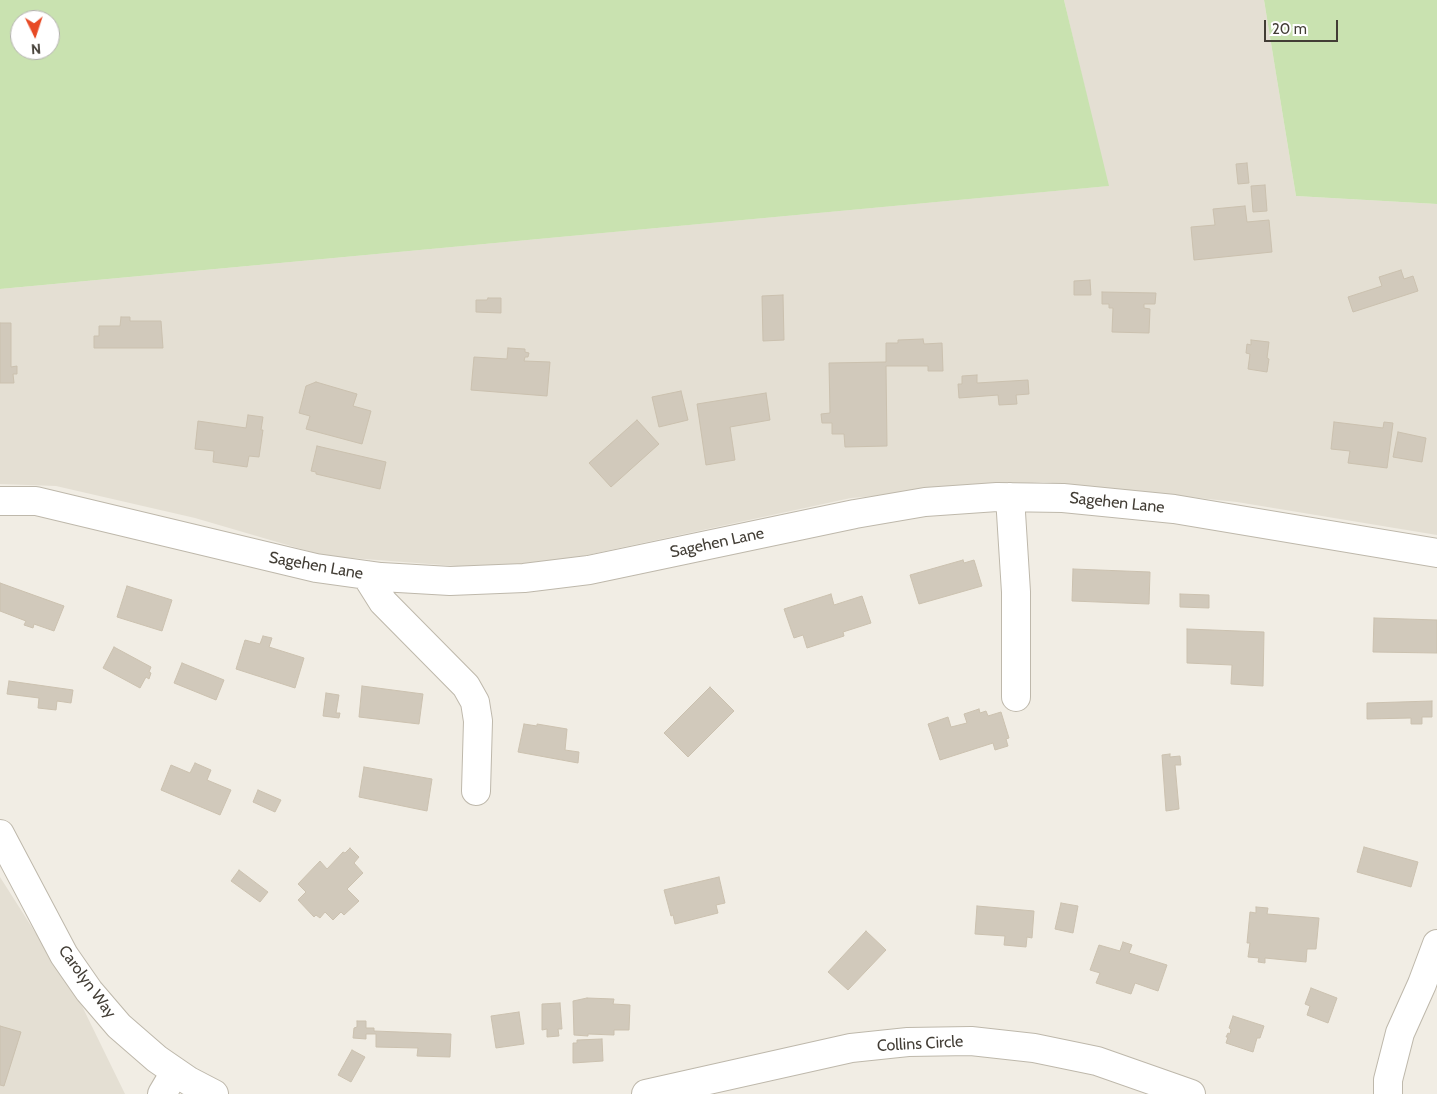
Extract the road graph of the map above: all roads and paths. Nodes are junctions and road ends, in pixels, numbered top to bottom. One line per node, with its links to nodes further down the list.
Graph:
1 (1010, 497): 3 (street, Sagehen Lane); 4 (street, Sagehen Lane); 5 (street)
2 (0, 501): 4 (street, Sagehen Lane)
3 (1437, 553)
4 (366, 575): 6 (street)
5 (1016, 697)
6 (476, 791)
7 (0, 834): 9 (street, Carolyn Way)
8 (1437, 944): 13 (street)
9 (168, 1083): 10 (street, Carolyn Way)
10 (214, 1094)
11 (646, 1094): 12 (street, Collins Circle)
12 (1191, 1094)
13 (1388, 1094)

